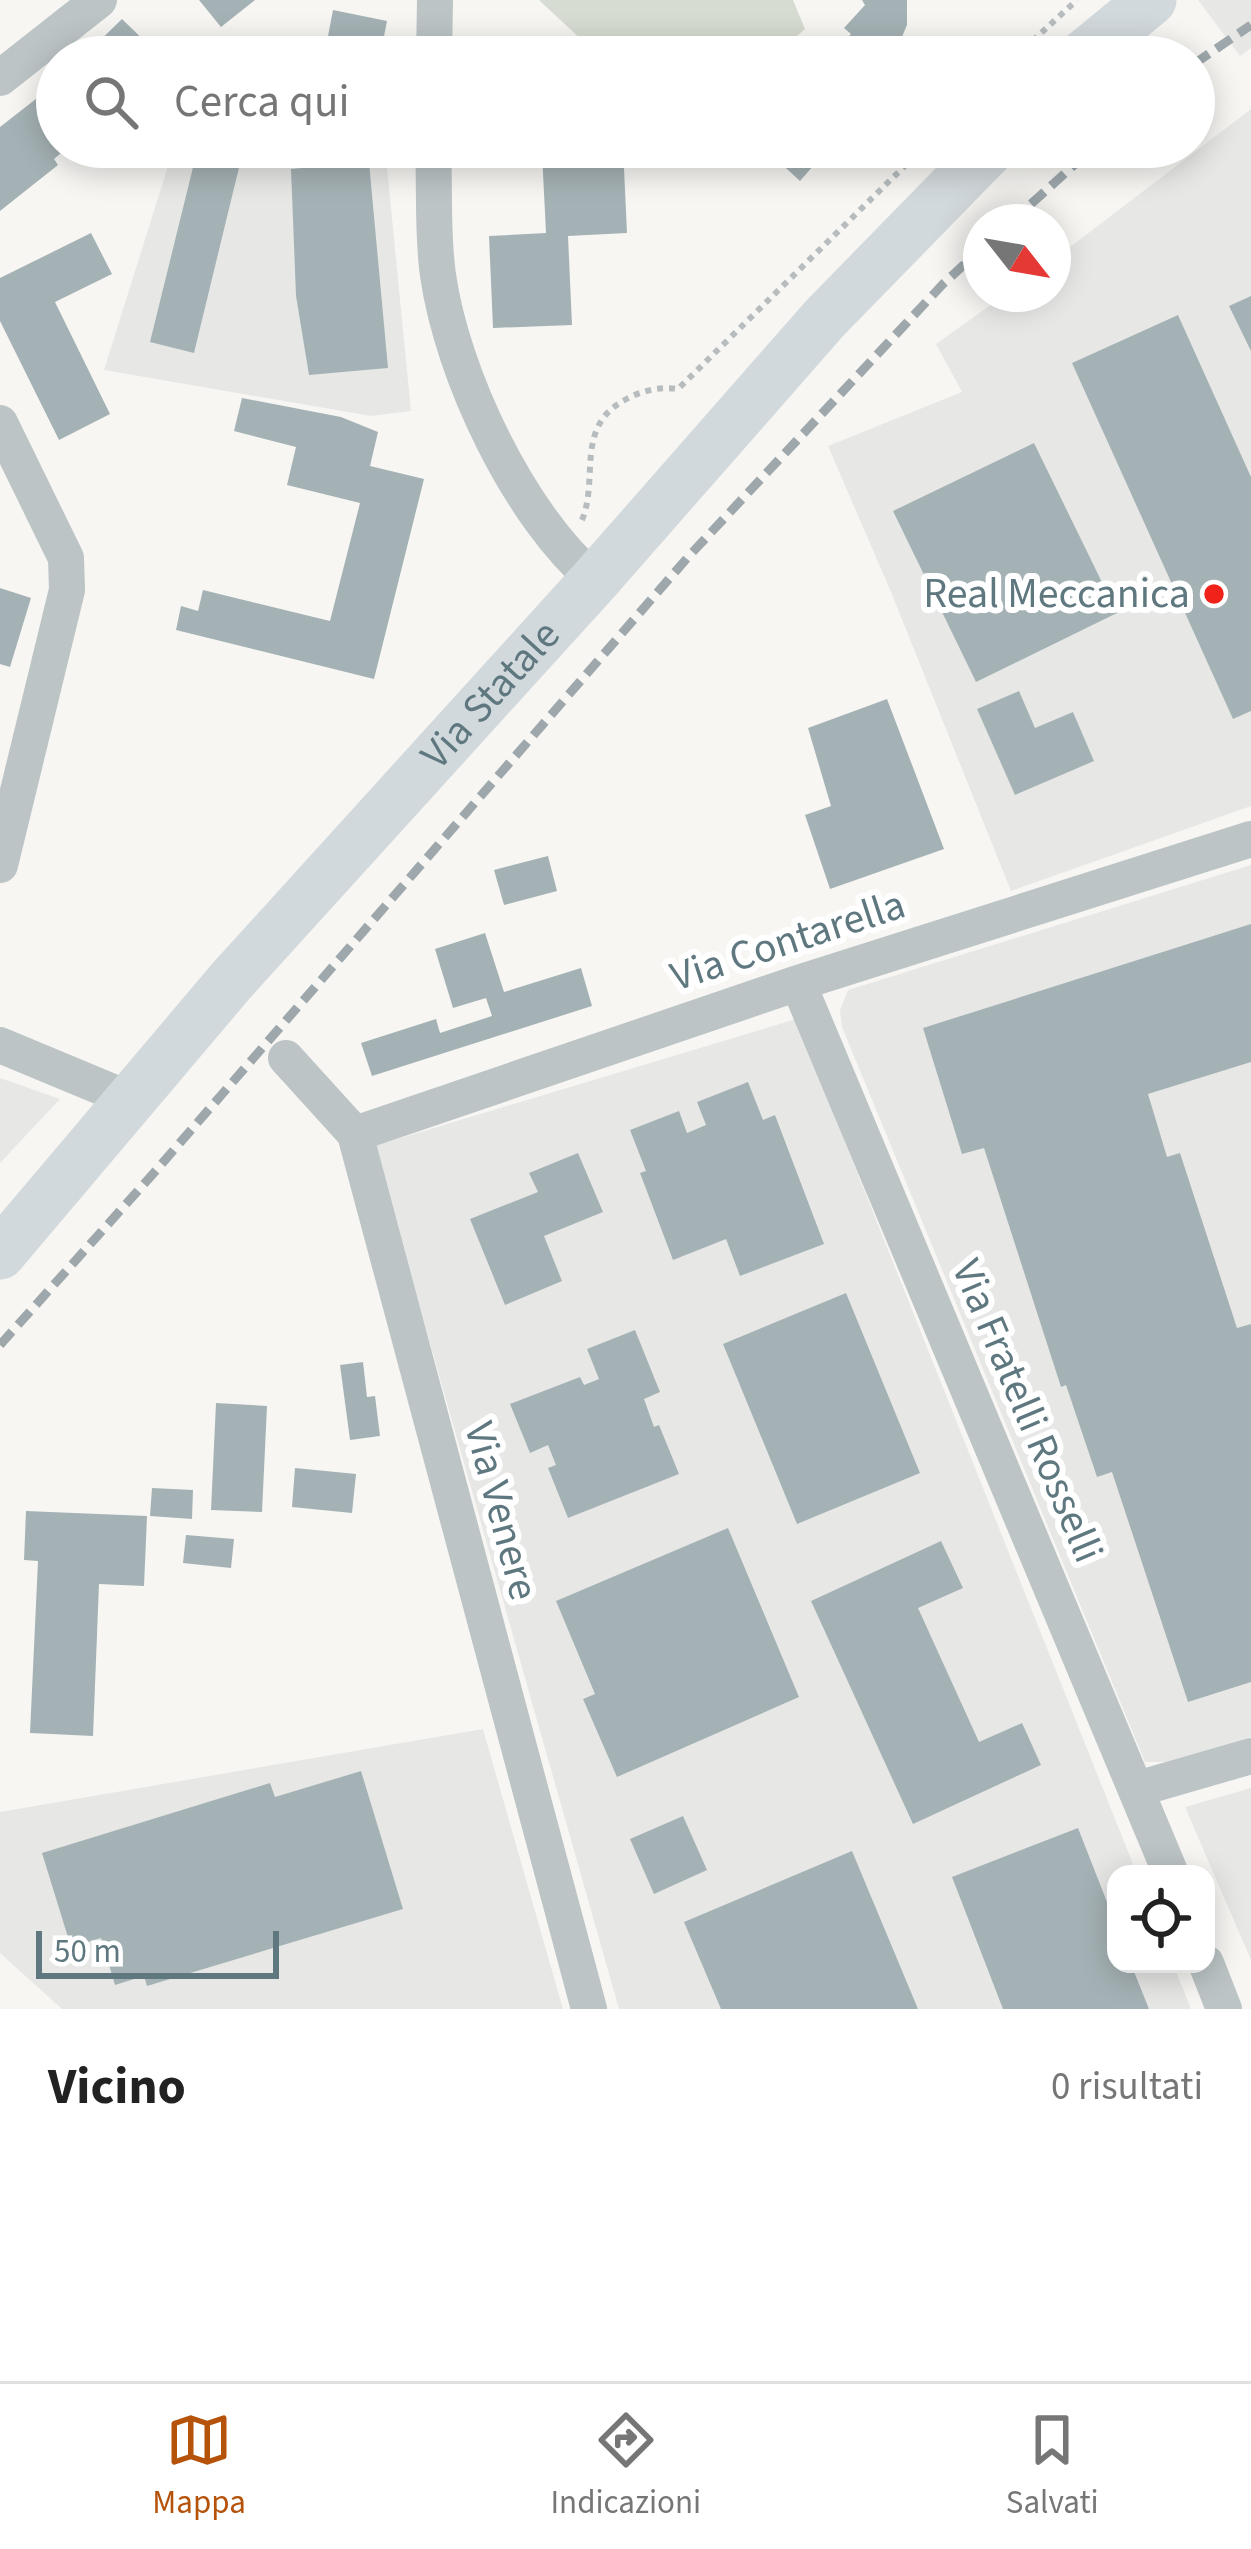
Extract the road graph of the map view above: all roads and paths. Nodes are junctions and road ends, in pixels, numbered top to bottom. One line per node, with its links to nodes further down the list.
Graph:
1 (99, 0): 5 (street)
2 (435, 0): 6 (street)
3 (1077, 0): 7 (path)
4 (1151, 0): 8 (main road)
5 (53, 36)
6 (434, 36)
7 (1038, 36)
8 (1107, 36)
9 (36, 50): 10 (street)
10 (0, 78)
11 (434, 168): 14 (street)
12 (972, 168): 14 (main road, Via Statale)
13 (0, 423): 15 (street)
14 (595, 580): 21 (main road, Via Statale)
15 (13, 764): 17 (street)
16 (1251, 839): 18 (street, Via Contarella)
17 (0, 866)
18 (798, 983): 22 (street, Via Contarella); 25 (street, Via Fratelli Rosselli)
19 (0, 1045): 21 (street)
20 (286, 1058): 22 (street, Via Venere)
21 (132, 1100): 23 (main road, Via Statale)
22 (355, 1134): 28 (street, Via Venere)
23 (0, 1254)
24 (1251, 1756): 25 (street)
25 (1137, 1789): 26 (street, Via Fratelli Rosselli)
26 (1167, 1865)
27 (1210, 1973): 29 (street)
28 (589, 2009)
29 (1224, 2009)

